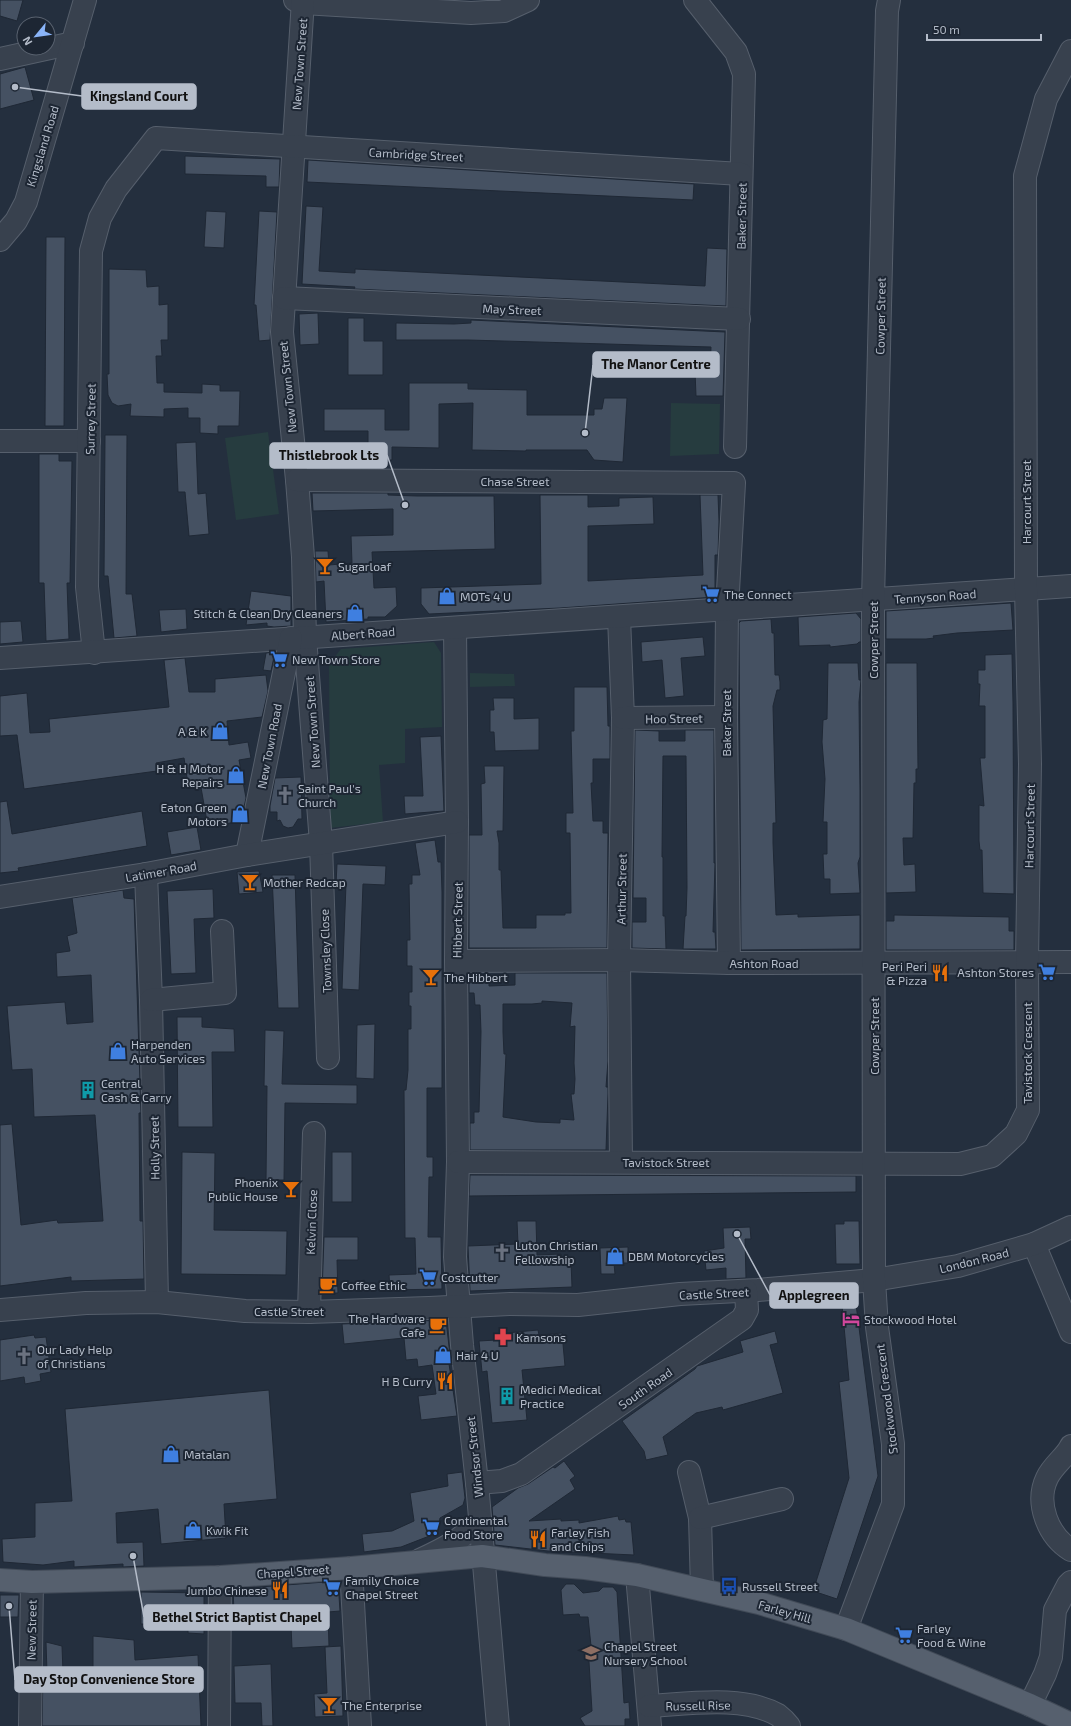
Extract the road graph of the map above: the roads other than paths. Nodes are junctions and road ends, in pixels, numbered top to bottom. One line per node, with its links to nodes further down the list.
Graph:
1 (85, 0): 6 (street, Kingsland Road)
2 (528, 0): 5 (street)
3 (695, 0): 10 (street, Baker Street)
4 (889, 0): 22 (street, Cowper Street)
5 (300, 1): 9 (street, New Town Street)
6 (73, 43): 8 (street); 12 (street, Kingsland Road)
7 (1071, 51): 21 (street, Harcourt Street)
8 (0, 59)
9 (295, 147): 10 (street, Cambridge Street); 11 (street, Cambridge Street); 13 (street, New Town Street)
10 (741, 174): 14 (street, Baker Street)
11 (116, 189): 16 (street, Surrey Street)
12 (0, 240)
13 (284, 298): 14 (street, May Street); 18 (street, New Town Street)
14 (739, 319): 17 (street, Baker Street)
15 (0, 440): 16 (street)
16 (89, 441): 27 (street, Surrey Street)
17 (735, 447)
18 (297, 480): 19 (street, Chase Street); 26 (street, New Town Street)
19 (734, 483): 23 (street, Baker Street)
20 (1071, 586): 21 (street, Tennyson Road)
21 (1026, 589): 22 (street, Tennyson Road); 40 (street, Harcourt Street)
22 (873, 601): 23 (street, Tennyson Road); 39 (street, Cowper Street)
23 (727, 609): 24 (street, Albert Road); 29 (street, Baker Street)
24 (619, 617): 25 (street, Albert Road); 30 (street, Arthur Street)
25 (455, 628): 26 (street, Albert Road); 31 (street, Hibbert Street)
26 (298, 638): 27 (street, Albert Road); 32 (street, New Town Street); 33 (street, New Town Road)
27 (94, 653): 28 (street, Albert Road)
28 (0, 658)
29 (726, 717): 30 (street, Hoo Street); 42 (street, Baker Street)
30 (623, 718): 37 (street, Arthur Street)
31 (457, 822): 32 (street, Latimer Road); 38 (street, Hibbert Street)
32 (321, 843): 33 (street, Latimer Road); 44 (street, Townsley Close)
33 (247, 855): 34 (street, Latimer Road)
34 (146, 874): 35 (street, Latimer Road); 43 (street, Holly Street)
35 (0, 897)
36 (222, 931): 43 (street)
37 (619, 960): 38 (street, Ashton Road); 42 (street, Ashton Road); 47 (street, Arthur Street)
38 (456, 961): 46 (street, Hibbert Street)
39 (874, 962): 40 (street, Ashton Road); 42 (street, Ashton Road); 48 (street, Cowper Street)
40 (1027, 962): 41 (street, Ashton Road); 48 (street, Tavistock Crescent)
41 (1071, 962)
42 (730, 963)
43 (151, 1000): 53 (street, Holly Street)
44 (328, 1058)
45 (314, 1133): 57 (street, Kelvin Close)
46 (458, 1162): 47 (street, Tavistock Street); 55 (street, Hibbert Street)
47 (621, 1162): 48 (street, Tavistock Street)
48 (874, 1163): 51 (street, Cowper Street)
49 (1065, 1237): 50 (street, London Road)
50 (1034, 1244): 51 (street, London Road); 58 (street)
51 (874, 1280): 52 (street, Castle Street); 76 (street, Stockwood Crescent)
52 (746, 1291): 54 (street, Castle Street); 62 (street, South Road)
53 (157, 1302): 56 (street, Castle Street); 57 (street, Castle Street)
54 (578, 1305): 55 (street, Castle Street); 59 (street, Castle Street)
55 (459, 1307): 57 (street, Castle Street); 59 (street, Windsor Street)
56 (0, 1310)
57 (308, 1312)
58 (1071, 1332)
59 (461, 1333): 62 (street, Windsor Street)
60 (1071, 1446): 66 (street)
61 (689, 1472): 64 (street)
62 (478, 1483): 65 (street, Windsor Street)
63 (782, 1499): 64 (street)
64 (700, 1518): 75 (street)
65 (480, 1522): 67 (street, Windsor Street); 68 (street, Chapel Street)
66 (1071, 1550)
67 (482, 1556): 68 (main road, Chapel Street); 70 (main road, Farley Hill); 83 (street, Windsor Street)
68 (417, 1562): 69 (main road, Chapel Street)
69 (351, 1568): 71 (main road, Chapel Street); 82 (street)
70 (637, 1575): 75 (main road, Farley Hill); 78 (street)
71 (220, 1577): 73 (main road, Chapel Street); 81 (street)
72 (0, 1580): 73 (main road, Chapel Street)
73 (32, 1582): 80 (street, New Street)
74 (1071, 1582): 77 (street)
75 (702, 1589): 76 (main road, Farley Hill)
76 (846, 1629): 77 (main road, Farley Hill)
77 (1030, 1705): 79 (main road, Farley Hill)
78 (650, 1716): 84 (street, Russell Rise)
79 (1071, 1724)
80 (30, 1726)
81 (219, 1726)
82 (360, 1726)
83 (498, 1726)
84 (789, 1726)

